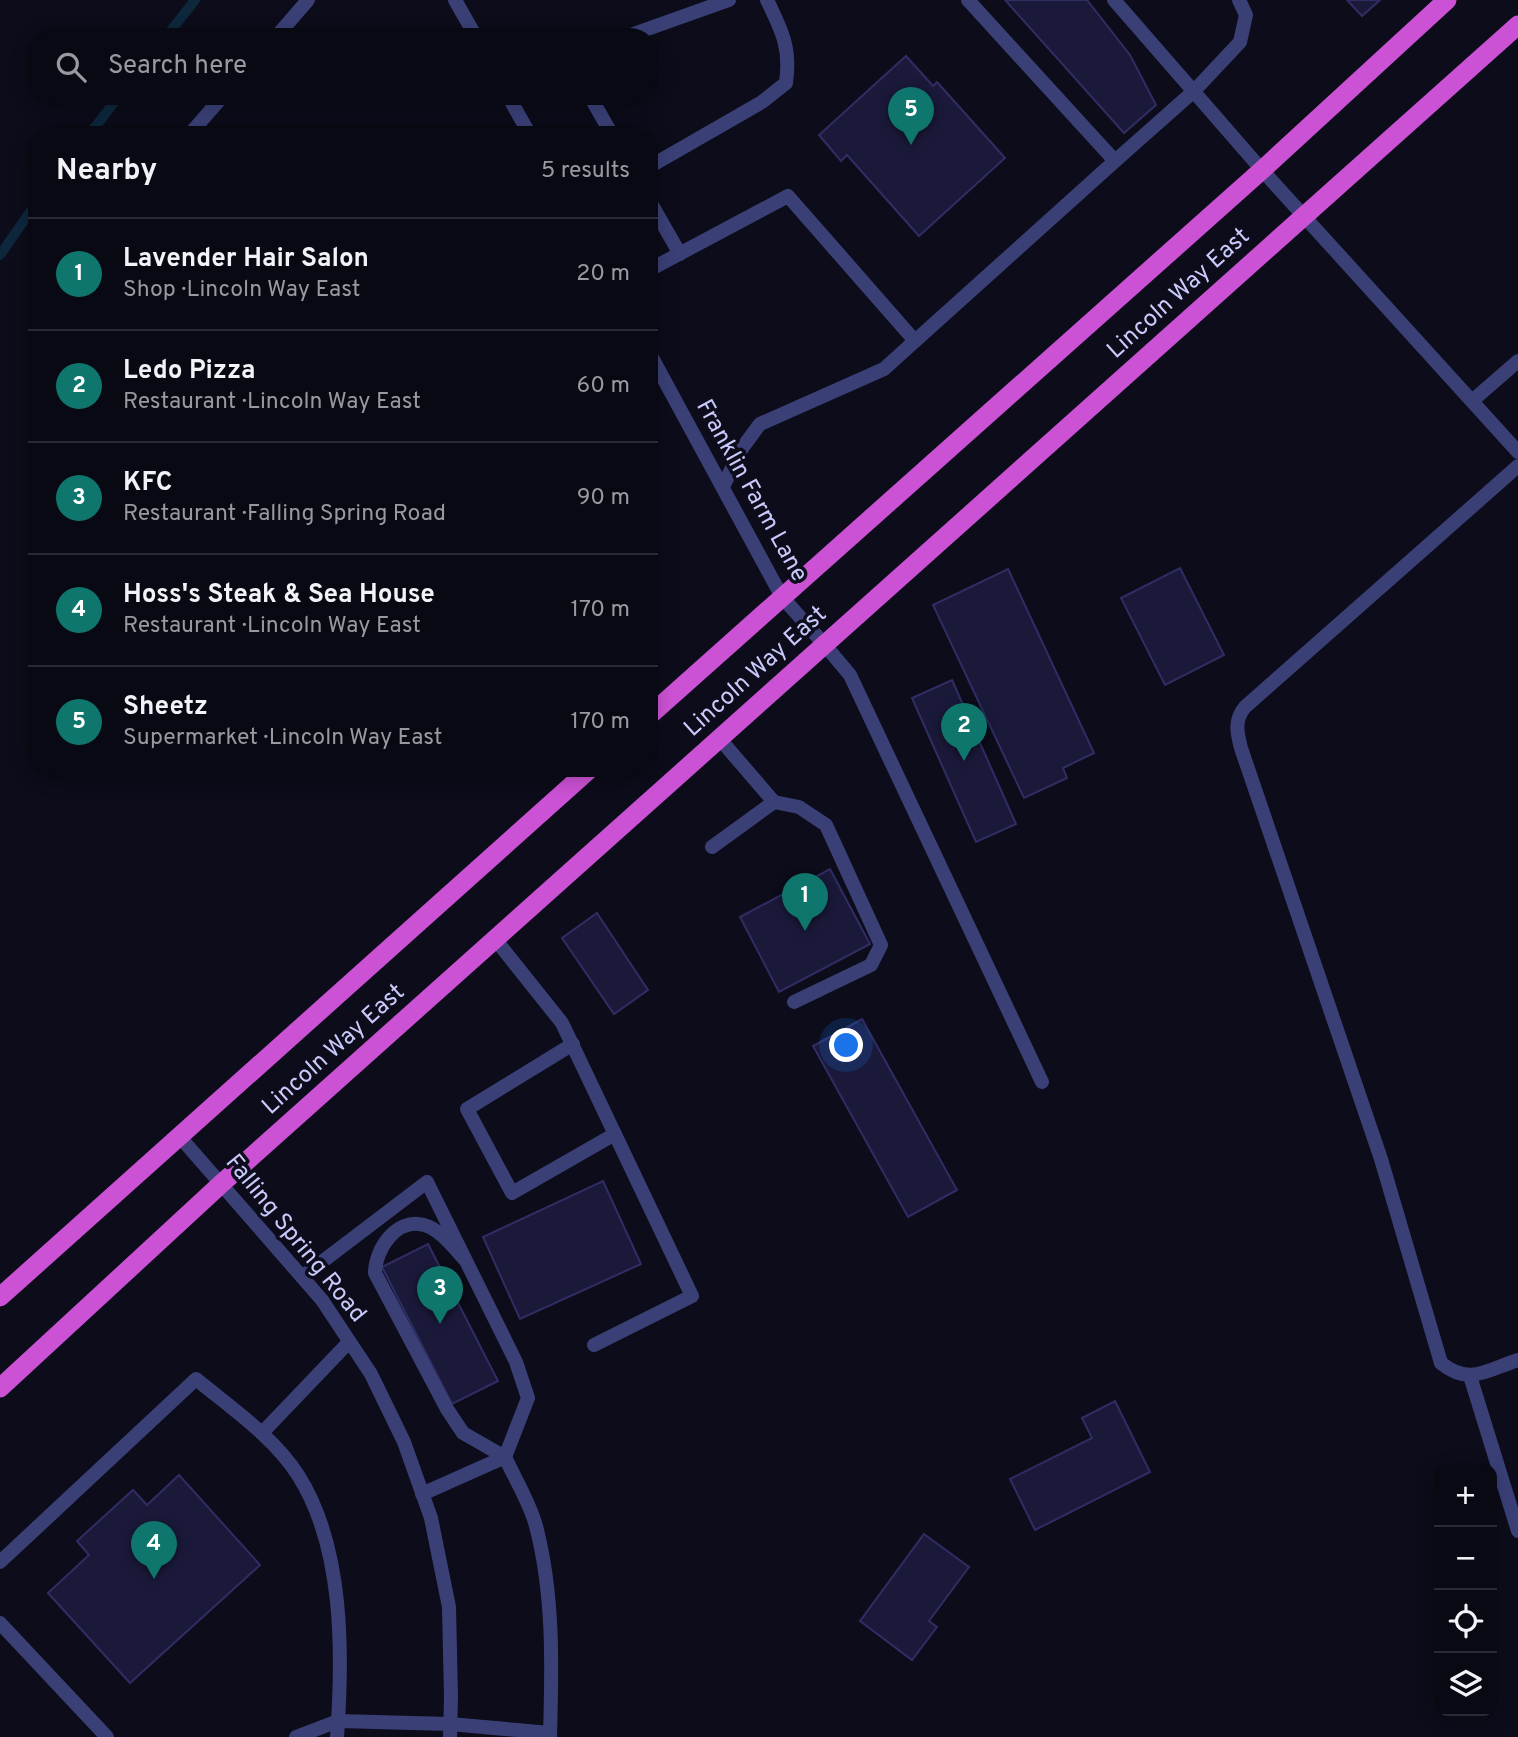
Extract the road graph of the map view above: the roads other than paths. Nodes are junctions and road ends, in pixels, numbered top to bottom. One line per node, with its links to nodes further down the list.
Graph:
1 (308, 0): 10 (street)
2 (455, 0): 11 (street)
3 (729, 0): 12 (street)
4 (767, 0): 21 (street)
5 (968, 0): 20 (street)
6 (1114, 0): 13 (street)
7 (1239, 0): 13 (street)
8 (1447, 0): 22 (highway, Lincoln Way East)
9 (1518, 25): 24 (highway, Lincoln Way East)
10 (284, 28)
11 (471, 28)
12 (650, 28)
13 (1194, 91): 20 (street); 22 (street)
14 (215, 105): 17 (street)
15 (513, 105): 18 (street)
16 (595, 105): 19 (street)
17 (197, 126)
18 (525, 126)
19 (607, 126)
20 (1115, 161): 27 (street)
21 (658, 162)
22 (1262, 170): 24 (street); 34 (highway, Lincoln Way East)
23 (658, 216): 25 (street)
24 (1304, 216): 30 (street); 35 (highway, Lincoln Way East)
25 (680, 254): 26 (street); 27 (street)
26 (658, 265)
27 (915, 341): 33 (street)
28 (1518, 361): 30 (street)
29 (658, 368): 33 (street, Franklin Farm Lane)
30 (1472, 401): 31 (street)
31 (1518, 452)
32 (1518, 466): 54 (street)
33 (723, 487): 34 (street, Franklin Farm Lane)
34 (782, 597): 35 (street, Franklin Farm Lane); 36 (highway, Lincoln Way East)
35 (824, 644): 37 (highway, Lincoln Way East); 44 (street, Franklin Farm Lane)
36 (658, 708)
37 (719, 738): 39 (street); 41 (highway, Lincoln Way East)
38 (581, 777): 46 (highway, Lincoln Way East)
39 (774, 802): 40 (street); 42 (street)
40 (712, 847)
41 (495, 939): 43 (street); 47 (highway, Lincoln Way East)
42 (794, 1002)
43 (573, 1044): 45 (street); 45 (street)
44 (1042, 1082)
45 (615, 1134): 52 (street)
46 (180, 1137): 47 (street, Falling Spring Road); 50 (highway, Lincoln Way East)
47 (221, 1184): 49 (street, Falling Spring Road); 55 (highway, Lincoln Way East)
48 (466, 1261): 49 (street); 57 (street); 57 (street)
49 (302, 1277): 51 (street, Falling Spring Road)
50 (0, 1297)
51 (349, 1342): 56 (street); 58 (street, Falling Spring Road)
52 (594, 1345)
53 (1518, 1360): 54 (street)
54 (1470, 1376): 59 (street)
55 (0, 1388)
56 (262, 1433): 60 (street); 62 (street)
57 (505, 1457): 58 (street); 64 (street)
58 (422, 1494): 63 (street, Falling Spring Road)
59 (1518, 1531)
60 (0, 1562)
61 (0, 1623): 65 (street)
62 (338, 1721): 63 (street); 66 (street); 67 (street)
63 (450, 1730): 64 (street)
64 (550, 1735)
65 (107, 1737)
66 (296, 1737)
67 (337, 1737)

